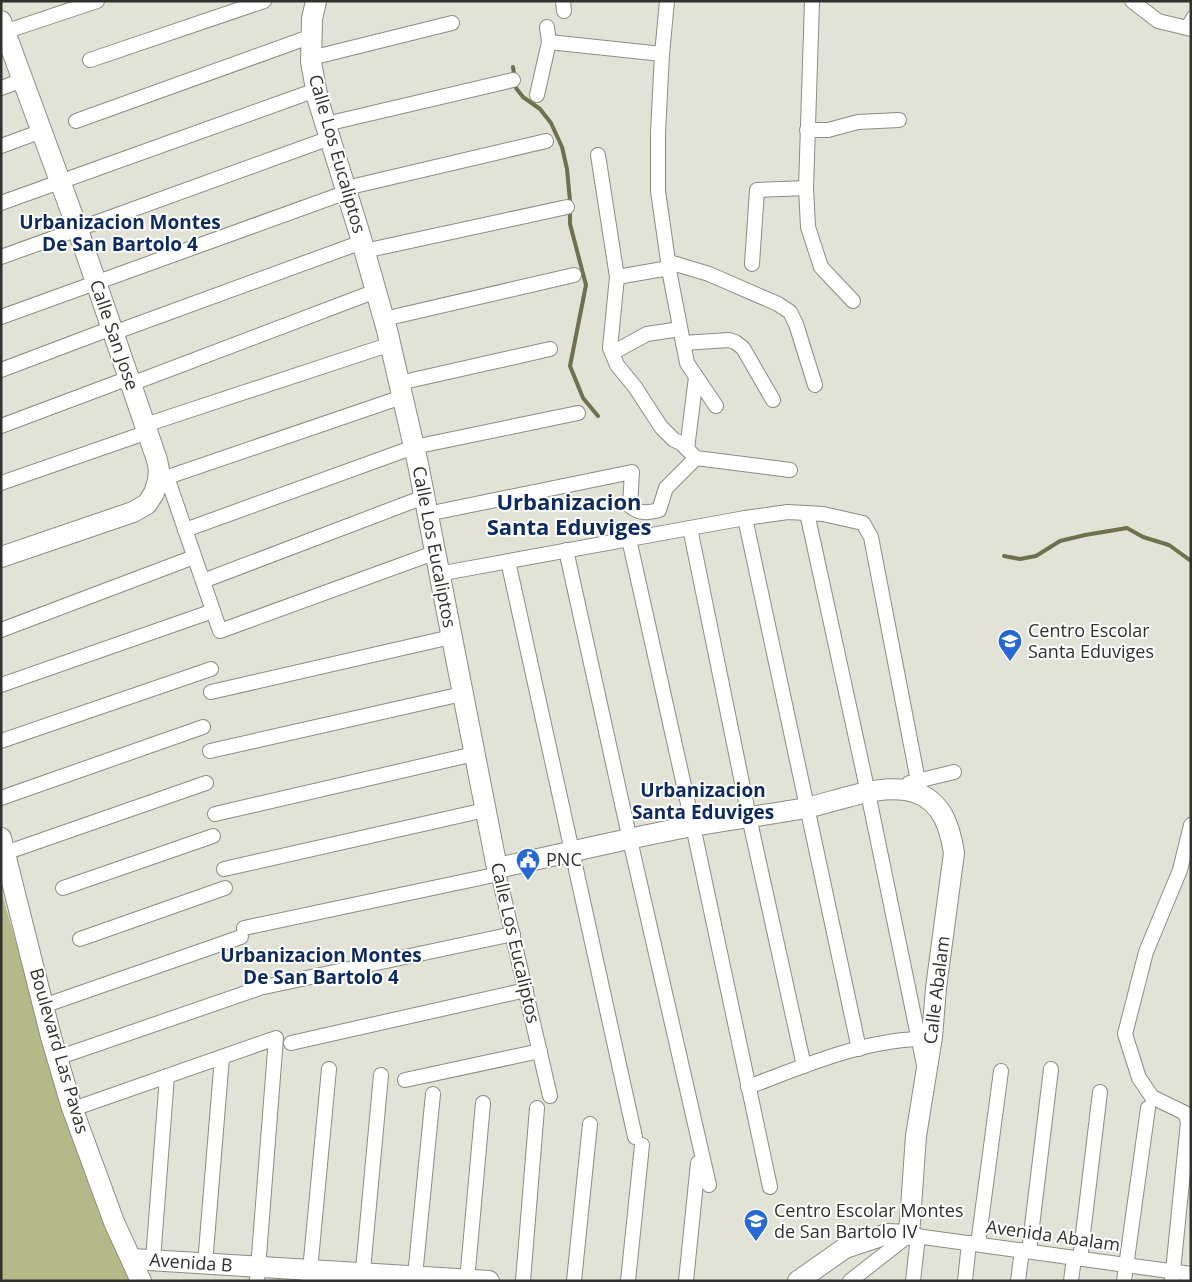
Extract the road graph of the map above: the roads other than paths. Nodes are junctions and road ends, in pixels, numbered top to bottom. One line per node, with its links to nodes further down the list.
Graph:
1 (97, 1): 9 (street)
2 (264, 1): 14 (street)
3 (316, 1): 11 (street, Calle Los Eucaliptos)
4 (667, 1): 12 (street)
5 (812, 1): 22 (street)
6 (1132, 1): 10 (street)
7 (1191, 15): 10 (lane)
8 (452, 23): 13 (street)
9 (2, 29): 15 (street, Calle San Jose)
10 (1189, 32)
11 (312, 36): 13 (street, Calle Los Eucaliptos); 21 (street)
12 (662, 54): 19 (street); 37 (street)
13 (311, 58): 18 (street, Calle Los Eucaliptos)
14 (90, 60)
15 (22, 80): 17 (street); 23 (street, Calle San Jose)
16 (512, 80): 24 (street)
17 (1, 88)
18 (316, 90): 24 (street, Calle Los Eucaliptos); 28 (street)
19 (537, 95)
20 (899, 120): 22 (street)
21 (76, 121)
22 (807, 130): 29 (street)
23 (42, 131): 26 (street); 28 (street, Calle San Jose)
24 (328, 131): 30 (street, Calle Los Eucaliptos); 33 (street)
25 (546, 141): 30 (street)
26 (1, 146)
27 (598, 155): 39 (street)
28 (60, 182): 31 (street); 33 (street, Calle San Jose)
29 (806, 188): 36 (street); 42 (street)
30 (346, 190): 34 (street, Calle Los Eucaliptos); 40 (street)
31 (1, 204)
32 (566, 207): 34 (street)
33 (78, 230): 35 (street); 40 (street, Calle San Jose)
34 (363, 246): 41 (street, Calle Los Eucaliptos); 46 (street)
35 (1, 257)
36 (752, 264)
37 (669, 265): 39 (street); 45 (street); 54 (street)
38 (574, 275): 44 (street)
39 (617, 277): 50 (street)
40 (96, 283): 43 (street); 46 (street, Calle San Jose)
41 (376, 291): 44 (street, Calle Los Eucaliptos); 53 (street)
42 (853, 301)
43 (1, 317)
44 (384, 319): 48 (street, Calle Los Eucaliptos)
45 (680, 329): 47 (street); 50 (street)
46 (113, 331): 51 (street); 53 (street, Calle San Jose)
47 (683, 343): 52 (street); 56 (street)
48 (390, 344): 55 (street, Calle Los Eucaliptos); 60 (street)
49 (550, 349): 55 (street)
50 (612, 353): 62 (street)
51 (1, 370)
52 (696, 377): 57 (street); 62 (street)
53 (130, 381): 59 (street); 60 (street, Calle San Jose)
54 (815, 385)
55 (401, 390): 61 (street, Calle Los Eucaliptos); 64 (street)
56 (773, 400)
57 (716, 406)
58 (578, 413): 61 (street)
59 (1, 426)
60 (146, 428): 64 (street, Calle San Jose); 65 (street)
61 (414, 447): 66 (street, Calle Los Eucaliptos); 70 (street)
62 (691, 454): 63 (street); 66 (street)
63 (790, 470)
64 (163, 479): 70 (street); 74 (street)
65 (1, 484)
66 (426, 505): 73 (street, Calle Los Eucaliptos); 78 (street)
67 (806, 513): 68 (street); 91 (street); 93 (street)
68 (745, 518): 69 (street); 95 (street)
69 (690, 528): 71 (street); 98 (street)
70 (185, 530): 75 (street)
71 (629, 539): 72 (street); 99 (street)
72 (566, 550): 76 (street); 102 (street)
73 (434, 553): 77 (street, Calle Los Eucaliptos); 79 (street)
74 (1, 556)
75 (194, 557): 78 (street); 80 (street)
76 (508, 561): 77 (street); 104 (street)
77 (438, 574): 81 (street, Calle Los Eucaliptos)
78 (203, 581): 79 (street)
79 (213, 611): 83 (street)
80 (1, 630)
81 (451, 637): 84 (street); 85 (street, Calle Los Eucaliptos)
82 (211, 669): 87 (street)
83 (1, 685)
84 (211, 692)
85 (462, 694): 88 (street); 89 (street, Calle Los Eucaliptos)
86 (203, 727): 94 (street)
87 (1, 741)
88 (210, 750)
89 (474, 754): 96 (street, Calle Los Eucaliptos); 97 (street)
90 (954, 772): 91 (street)
91 (918, 781): 93 (street)
92 (206, 783): 103 (street)
93 (876, 791): 95 (street, Calle Abalam); 113 (street); 123 (street, Calle Abalam)
94 (1, 798)
95 (807, 807): 98 (street, Calle Abalam); 115 (street)
96 (486, 810): 105 (street); 106 (street, Calle Los Eucaliptos)
97 (215, 814)
98 (749, 817): 99 (street, Calle Abalam); 119 (street)
99 (693, 826): 102 (street, Calle Abalam); 127 (street)
100 (1191, 826): 151 (street)
101 (212, 836): 107 (street)
102 (630, 840): 104 (street, Calle Abalam); 137 (street)
103 (3, 846): 112 (street, Boulevard Las Pavas)
104 (572, 852): 106 (street, Calle Abalam); 159 (street)
105 (224, 869)
106 (498, 871): 109 (street, Calle Los Eucaliptos); 112 (street)
107 (63, 888)
108 (225, 888): 110 (street)
109 (512, 934): 111 (street, Calle Los Eucaliptos); 118 (street)
110 (80, 939)
111 (526, 990): 114 (street); 116 (street, Calle Los Eucaliptos)
112 (43, 1006): 118 (street, Boulevard Las Pavas)
113 (918, 1039): 115 (street); 123 (street)
114 (291, 1043)
115 (859, 1049): 119 (street)
116 (540, 1050): 126 (street); 130 (street, Calle Los Eucaliptos)
117 (222, 1057): 125 (street); 145 (street); 147 (street)
118 (57, 1058): 134 (street, Boulevard Las Pavas)
119 (804, 1066): 127 (street)
120 (329, 1069): 149 (street)
121 (1051, 1069): 141 (street)
122 (1001, 1071): 140 (street)
123 (925, 1074): 139 (street, Calle Abalam)
124 (381, 1075): 152 (street)
125 (168, 1076): 134 (street); 144 (street)
126 (405, 1080)
127 (748, 1087): 138 (street)
128 (1100, 1092): 142 (street)
129 (433, 1094): 150 (street)
130 (550, 1096)
131 (482, 1103): 153 (street)
132 (537, 1108): 157 (street)
133 (1148, 1108): 146 (street)
134 (73, 1109): 143 (street, Boulevard Las Pavas)
135 (590, 1124): 158 (street)
136 (698, 1163): 160 (street)
137 (709, 1184)
138 (770, 1188)
139 (914, 1235): 140 (street, Avenida Abalam); 154 (street); 161 (street); 162 (street)
140 (974, 1244): 141 (street, Avenida Abalam); 163 (street)
141 (1025, 1251): 142 (street, Avenida Abalam); 164 (street)
142 (1077, 1258): 146 (street, Avenida Abalam); 165 (street)
143 (132, 1259): 144 (street, Avenida B); 155 (street, Boulevard Las Pavas)
144 (152, 1260): 145 (street, Avenida B)
145 (205, 1264): 147 (street, Avenida B)
146 (1126, 1265): 151 (street, Avenida Abalam); 166 (street)
147 (257, 1274): 149 (street, Avenida B)
148 (1191, 1274): 151 (street, Avenida Abalam)
149 (309, 1275): 152 (street, Avenida B)
150 (415, 1276): 152 (street, Avenida B); 153 (street, Avenida B)
151 (1173, 1276)
152 (362, 1277)
153 (467, 1280): 156 (street, Avenida B)
154 (852, 1280)
155 (142, 1281)
156 (489, 1281)
157 (523, 1281)
158 (574, 1281)
159 (628, 1281)
160 (686, 1281)
161 (798, 1281)
162 (912, 1281)
163 (965, 1281)
164 (1018, 1281)
165 (1071, 1281)
166 (1124, 1281)

